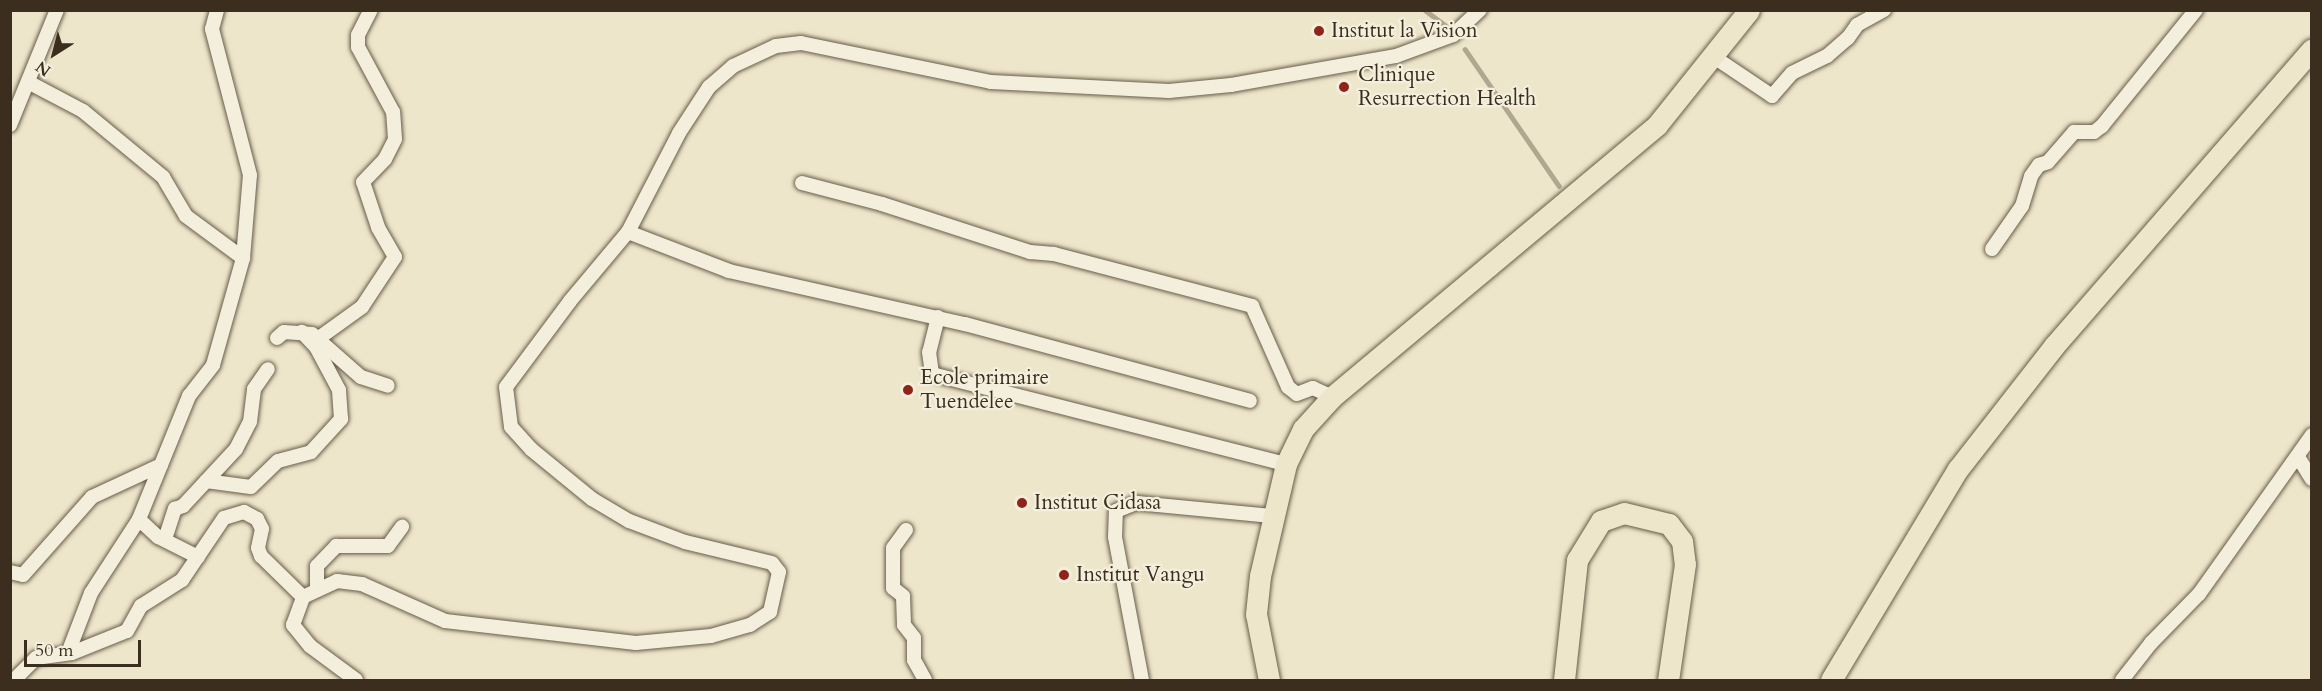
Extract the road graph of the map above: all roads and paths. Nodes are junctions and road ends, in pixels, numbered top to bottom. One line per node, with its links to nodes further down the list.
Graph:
1 (57, 10): 9 (street)
2 (68, 10): 9 (street)
3 (217, 10): 17 (street)
4 (371, 10): 21 (street)
5 (1479, 10): 15 (street)
6 (1749, 10): 11 (highway)
7 (1884, 10): 11 (street)
8 (2196, 10): 16 (street)
9 (51, 29): 12 (street)
10 (2312, 50): 49 (highway)
11 (1714, 57): 24 (highway)
12 (28, 82): 13 (street); 17 (street)
13 (10, 125)
14 (802, 183): 24 (street)
15 (628, 232): 18 (street); 39 (street)
16 (1992, 249)
17 (243, 258): 29 (street)
18 (938, 317): 25 (street); 28 (street)
19 (302, 332): 20 (street); 21 (street); 31 (street)
20 (277, 338)
21 (319, 339): 23 (street)
22 (268, 369): 31 (street)
23 (388, 386)
24 (1332, 397): 28 (highway)
25 (1250, 401)
26 (2312, 435): 27 (street)
27 (2298, 456): 30 (street); 50 (street)
28 (1286, 464): 32 (highway)
29 (161, 465): 33 (street); 38 (street)
30 (2312, 480)
31 (206, 481): 36 (street)
32 (1272, 516): 45 (street); 46 (highway)
33 (139, 519): 36 (street); 41 (street)
34 (402, 527): 39 (street)
35 (906, 530): 44 (street)
36 (165, 539): 37 (street)
37 (198, 557): 40 (street); 41 (street)
38 (10, 572)
39 (317, 588): 40 (street)
40 (303, 597): 43 (street)
41 (68, 653): 42 (street)
42 (17, 678)
43 (356, 681)
44 (925, 681)
45 (1142, 681)
46 (1269, 681)
47 (1564, 681): 48 (highway)
48 (1668, 681)
49 (1831, 681)
50 (2122, 681)

